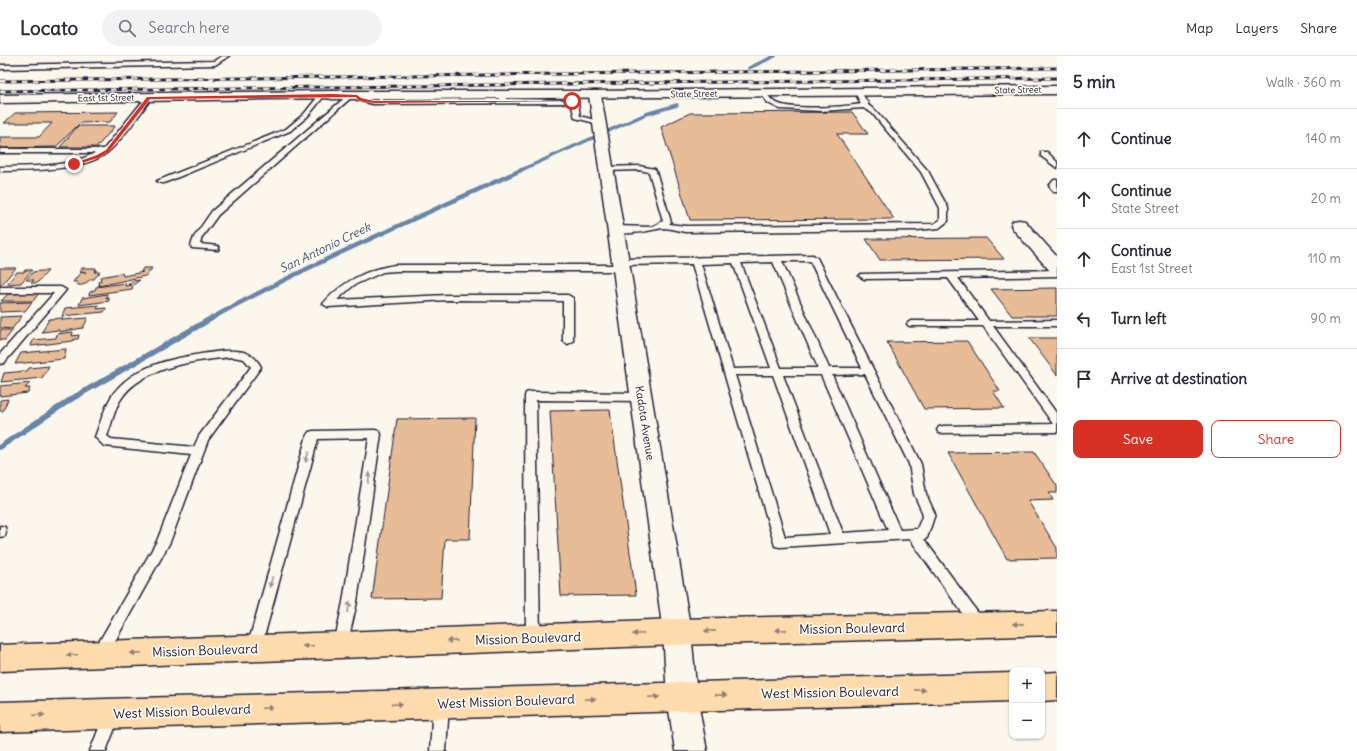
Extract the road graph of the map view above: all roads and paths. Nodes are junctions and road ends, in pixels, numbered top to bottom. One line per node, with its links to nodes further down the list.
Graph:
1 (226, 56): 2 (lane)
2 (0, 67)
3 (1057, 90): 4 (street, State Street)
4 (858, 92): 5 (street, State Street); 12 (lane)
5 (763, 93): 7 (street, State Street); 12 (lane)
6 (327, 95): 8 (street, State Street); 9 (street, East 1st Street); 20 (lane)
7 (595, 95): 10 (street, State Street); 13 (street, Kadota Avenue)
8 (353, 96): 10 (street, State Street); 26 (lane)
9 (149, 97): 11 (street, East 1st Street); 14 (lane)
10 (503, 98): 13 (lane)
11 (0, 99)
12 (864, 106): 24 (lane)
13 (600, 129): 19 (street, Kadota Avenue)
14 (107, 150): 15 (lane); 18 (lane)
15 (0, 151)
16 (1044, 154): 17 (lane)
17 (1057, 166)
18 (0, 169)
19 (606, 169): 24 (lane); 25 (street, Kadota Avenue)
20 (162, 181)
21 (1057, 182): 22 (lane)
22 (1057, 190)
23 (1019, 225): 31 (street)
24 (664, 226): 25 (lane)
25 (616, 230): 30 (street, Kadota Avenue)
26 (215, 248)
27 (776, 259): 28 (lane); 41 (lane); 42 (lane)
28 (736, 260): 29 (lane); 44 (lane)
29 (696, 261): 30 (lane); 43 (lane)
30 (621, 265): 39 (lane); 45 (street, Kadota Avenue)
31 (1057, 268)
32 (1057, 273): 33 (lane)
33 (951, 275): 34 (lane); 38 (lane)
34 (864, 276)
35 (1, 291): 40 (lane)
36 (1057, 323): 38 (lane)
37 (912, 324): 38 (lane)
38 (986, 324): 46 (lane)
39 (568, 341)
40 (0, 361)
41 (825, 371): 42 (lane); 44 (lane); 51 (lane)
42 (869, 371): 50 (lane)
43 (729, 372): 44 (lane); 52 (lane)
44 (777, 372): 52 (lane)
45 (641, 397): 55 (street, Kadota Avenue); 56 (lane)
46 (1057, 422)
47 (1057, 428): 48 (lane)
48 (943, 430)
49 (198, 451): 49 (lane); 59 (lane)
50 (913, 534): 51 (lane); 54 (lane)
51 (896, 535): 52 (lane)
52 (838, 538)
53 (1057, 623): 54 (main road, Mission Boulevard, one-way to 54)
54 (978, 625): 55 (main road, Mission Boulevard, one-way to 55)
55 (677, 632): 56 (main road, Mission Boulevard, one-way to 56); 64 (street, Kadota Avenue)
56 (533, 638): 57 (main road, Mission Boulevard, one-way to 57)
57 (341, 645): 58 (main road, Mission Boulevard, one-way to 58); 58 (lane, one-way to 58)
58 (254, 648): 59 (main road, Mission Boulevard, one-way to 59)
59 (100, 654): 60 (main road, Mission Boulevard, one-way to 60)
60 (0, 658)
61 (1057, 686): 62 (main road)
62 (1045, 687)
63 (1009, 688): 64 (main road, West Mission Boulevard, one-way to 63)
64 (682, 696): 65 (main road, West Mission Boulevard, one-way to 64); 70 (street, Kadota Avenue)
65 (441, 703): 66 (main road, West Mission Boulevard, one-way to 65); 69 (lane)
66 (113, 713): 67 (main road, West Mission Boulevard, one-way to 66); 68 (lane)
67 (0, 717)
68 (98, 751)
69 (438, 751)
70 (691, 751)

